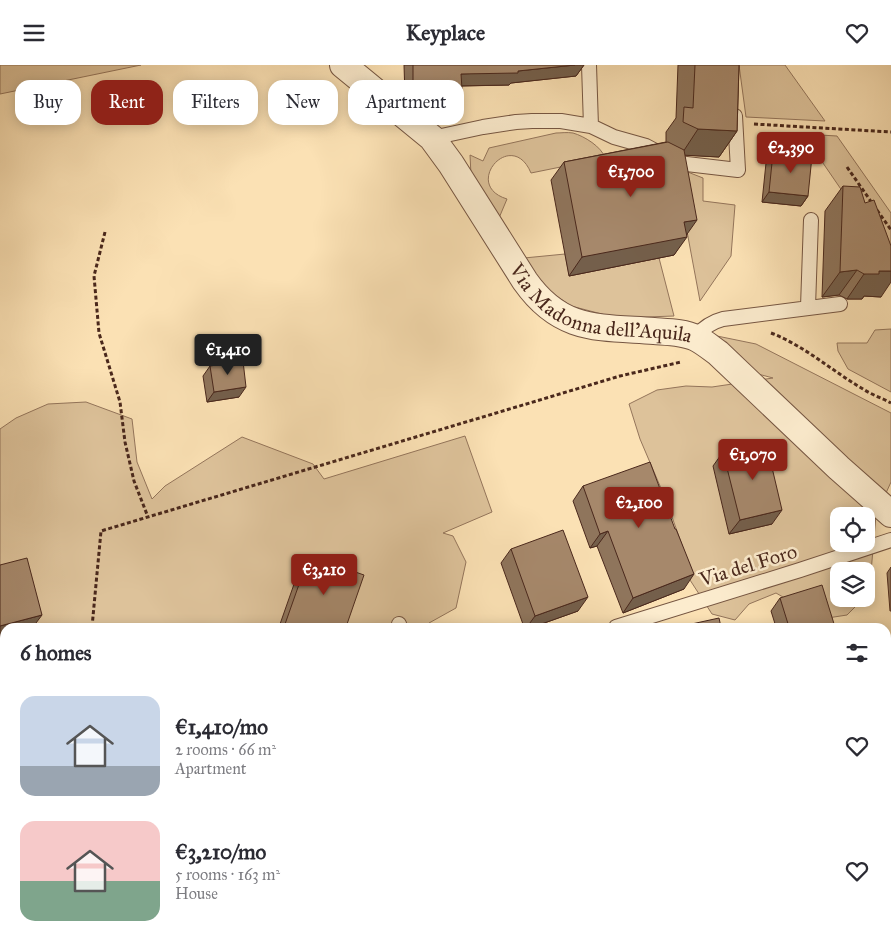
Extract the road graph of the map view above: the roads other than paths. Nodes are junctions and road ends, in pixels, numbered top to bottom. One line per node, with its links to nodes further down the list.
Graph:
1 (342, 65): 5 (street, Via Madonna dell'Aquila)
2 (589, 65): 4 (lane)
3 (735, 103): 4 (lane)
4 (591, 126): 5 (lane)
5 (432, 138): 9 (street, Via Madonna dell'Aquila)
6 (812, 221): 8 (lane)
7 (840, 304): 8 (lane)
8 (808, 307): 9 (lane)
9 (696, 337): 10 (street, Via Madonna dell'Aquila)
10 (891, 514)
11 (891, 540): 12 (lane, Via del Foro)
12 (629, 623)

